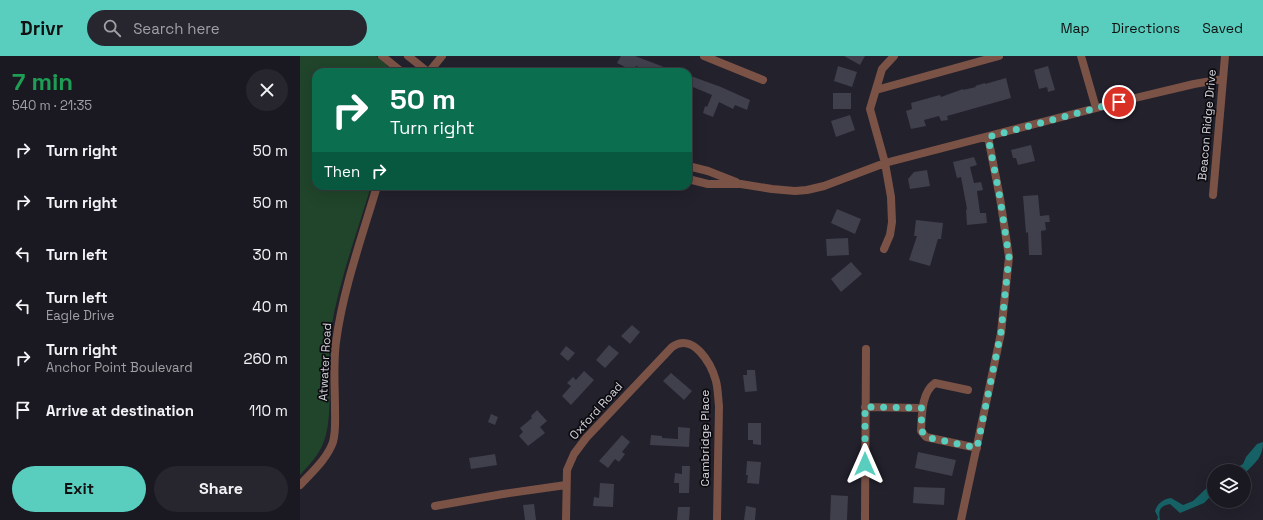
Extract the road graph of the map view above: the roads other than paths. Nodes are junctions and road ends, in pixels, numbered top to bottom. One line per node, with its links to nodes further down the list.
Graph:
1 (382, 56): 9 (street)
2 (408, 56): 10 (street)
3 (442, 56): 11 (street)
4 (704, 56): 13 (street)
5 (894, 56): 14 (street)
6 (999, 56): 14 (street)
7 (1081, 56): 15 (street)
8 (1225, 56): 12 (street, Beacon Ridge Drive)
9 (397, 68)
10 (424, 68)
11 (432, 68)
12 (1223, 79): 15 (street); 22 (street, Beacon Ridge Drive)
13 (763, 80)
14 (876, 90): 17 (street)
15 (1096, 108): 16 (street)
16 (988, 137): 17 (street); 29 (street)
17 (885, 163): 20 (street); 23 (street)
18 (692, 167): 20 (street)
19 (692, 180): 20 (street)
20 (741, 184)
21 (376, 190): 30 (street, Atwater Road)
22 (1214, 195)
23 (884, 249)
24 (866, 349): 27 (street)
25 (706, 358): 31 (street, Oxford Road); 34 (street, Cambridge Place)
26 (968, 390): 28 (street)
27 (865, 407): 28 (street); 35 (street)
28 (922, 408): 29 (street)
29 (977, 448): 36 (street)
30 (300, 485)
31 (566, 485): 32 (street); 33 (street, Oxford Road)
32 (435, 506)
33 (566, 520)
34 (717, 520)
35 (865, 520)
36 (961, 520)

